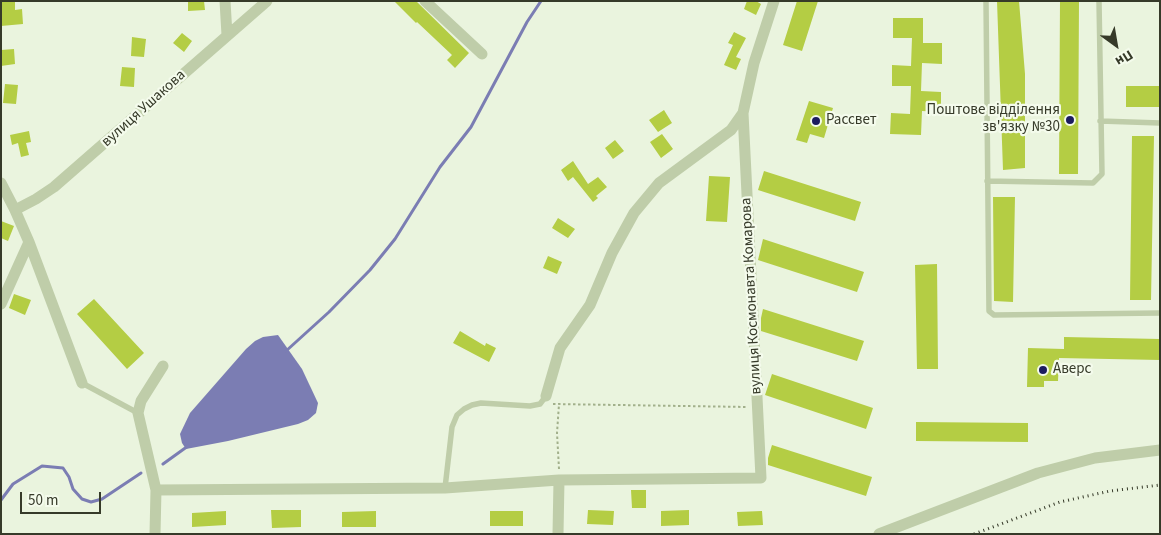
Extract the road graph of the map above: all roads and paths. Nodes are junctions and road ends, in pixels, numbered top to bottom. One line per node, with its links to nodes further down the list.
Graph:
1 (226, 1): 7 (street)
2 (267, 1): 7 (street, вулиця Ушакова)
3 (425, 1): 8 (street)
4 (774, 1): 9 (street, вулиця Космонавта Комарова)
5 (986, 1): 12 (lane)
6 (1099, 1): 10 (lane)
7 (227, 35): 14 (street, вулиця Ушакова)
8 (482, 54)
9 (743, 113): 20 (street, вулиця Космонавта Комарова); 25 (street, вулиця Космонавта Комарова)
10 (1100, 121): 11 (lane); 12 (lane)
11 (1160, 123)
12 (987, 181): 17 (lane)
13 (1, 183): 14 (street)
14 (15, 210): 15 (street)
15 (29, 242): 16 (street); 19 (street)
16 (1, 304)
17 (1160, 313)
18 (163, 366): 23 (street)
19 (82, 383): 23 (lane)
20 (543, 400): 21 (path); 26 (lane)
21 (559, 404): 22 (path); 25 (path)
22 (748, 407)
23 (138, 413): 27 (street)
24 (1160, 450): 30 (street)
25 (559, 480): 26 (street); 29 (street)
26 (445, 488): 27 (street)
27 (156, 490): 28 (street)
28 (155, 534)
29 (558, 534)
30 (879, 534)

